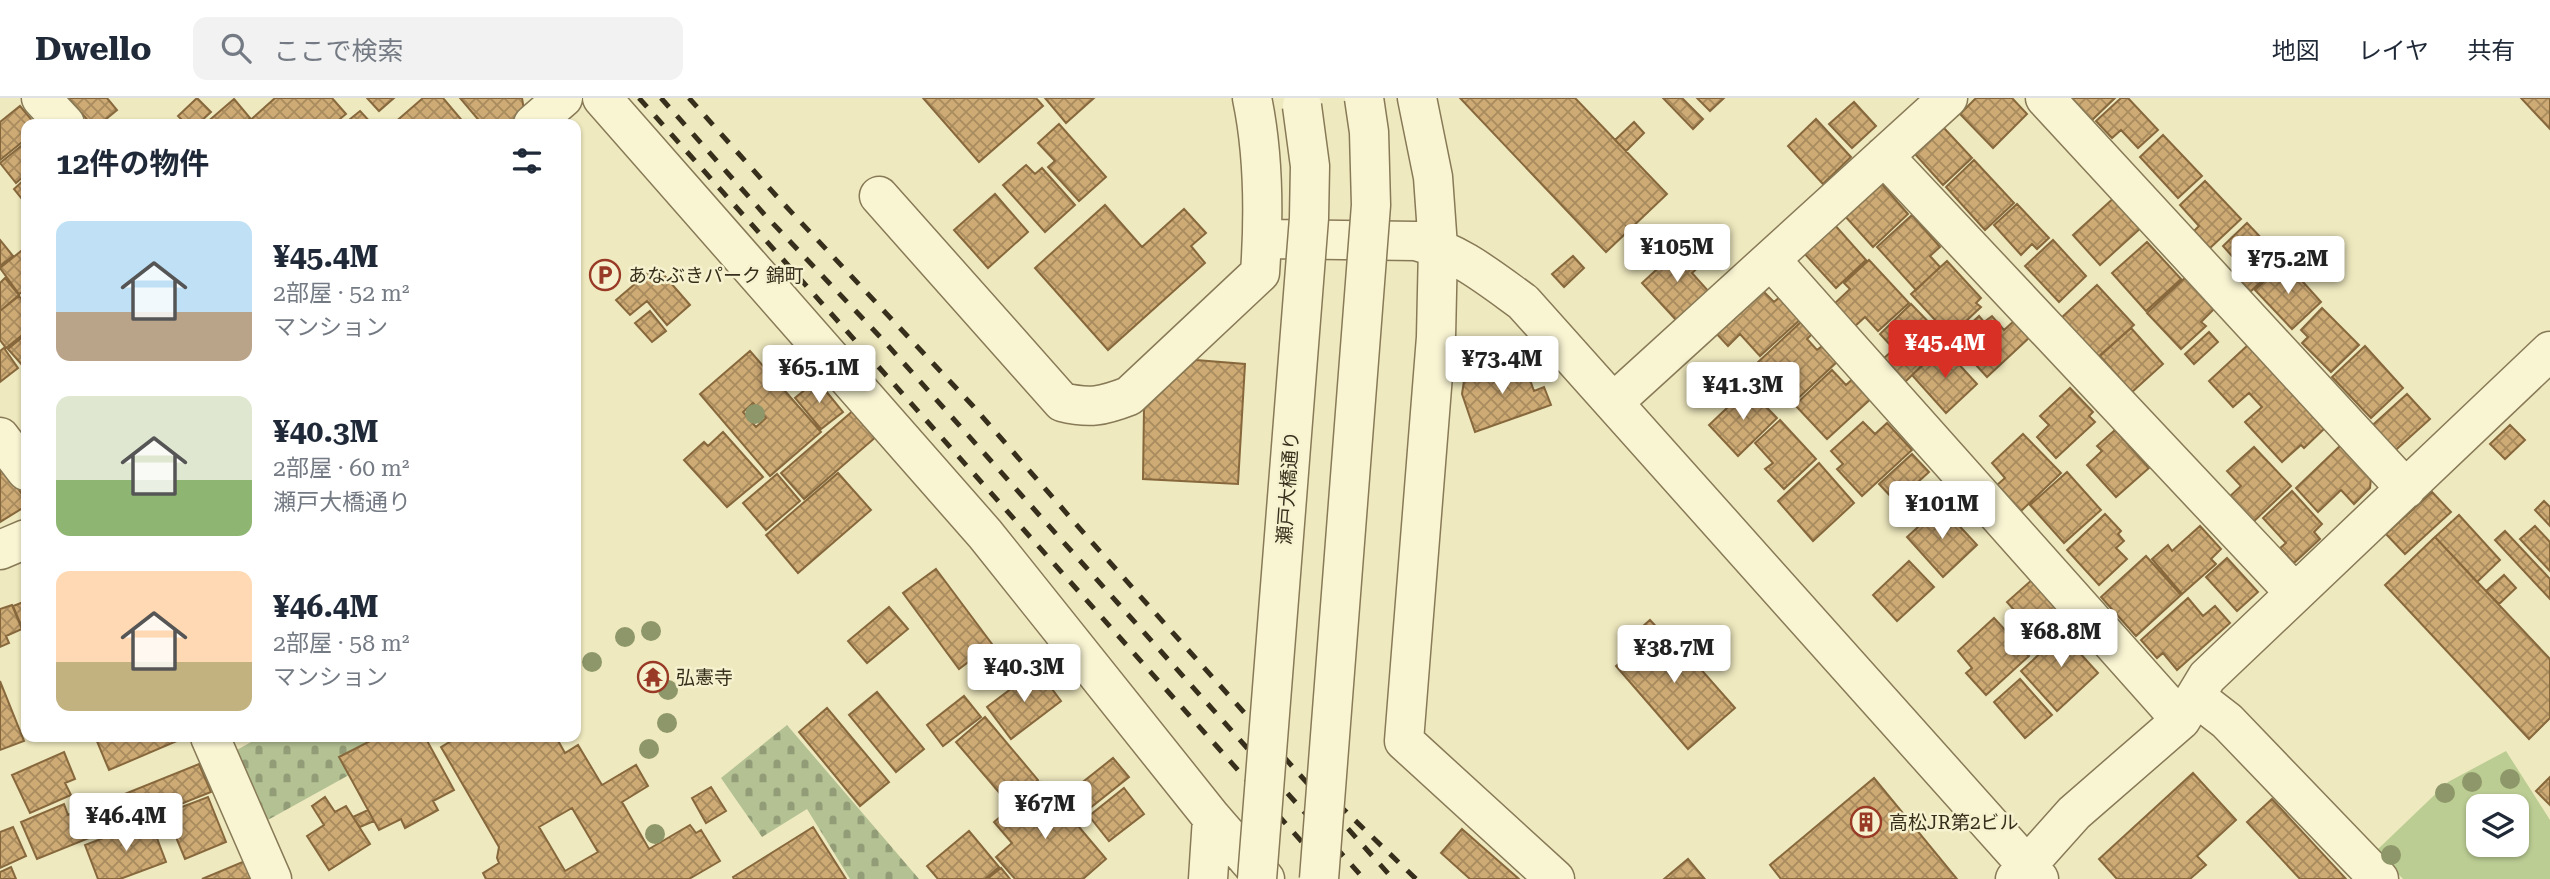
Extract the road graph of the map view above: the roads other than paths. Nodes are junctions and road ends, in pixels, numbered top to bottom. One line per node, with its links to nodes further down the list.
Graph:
1 (41, 98): 10 (street)
2 (563, 98): 11 (street)
3 (602, 98): 27 (street)
4 (1252, 98): 14 (street)
5 (1364, 98): 33 (street, bridge)
6 (1417, 98): 15 (street)
7 (1948, 98): 12 (street)
8 (2045, 98): 21 (street)
9 (1301, 102): 31 (street, 瀬戸大橋通り, bridge)
10 (60, 119)
11 (539, 119)
12 (1884, 156): 16 (street); 24 (street)
13 (879, 196): 14 (street)
14 (1262, 239): 15 (street)
15 (1438, 247): 18 (street); 34 (street)
16 (1771, 260): 18 (street); 25 (street)
17 (2550, 352): 21 (street)
18 (1614, 402): 28 (street)
19 (0, 437): 20 (street)
20 (21, 464)
21 (2406, 489): 24 (street)
22 (21, 541): 23 (street)
23 (0, 550)
24 (2295, 593): 25 (street)
25 (2195, 698): 28 (street); 35 (street)
26 (212, 742): 29 (street)
27 (1212, 818): 30 (street); 32 (street)
28 (2027, 874)
29 (272, 879)
30 (1208, 879)
31 (1257, 879)
32 (1265, 879)
33 (1319, 879)
34 (1555, 879)
35 (2379, 879)

